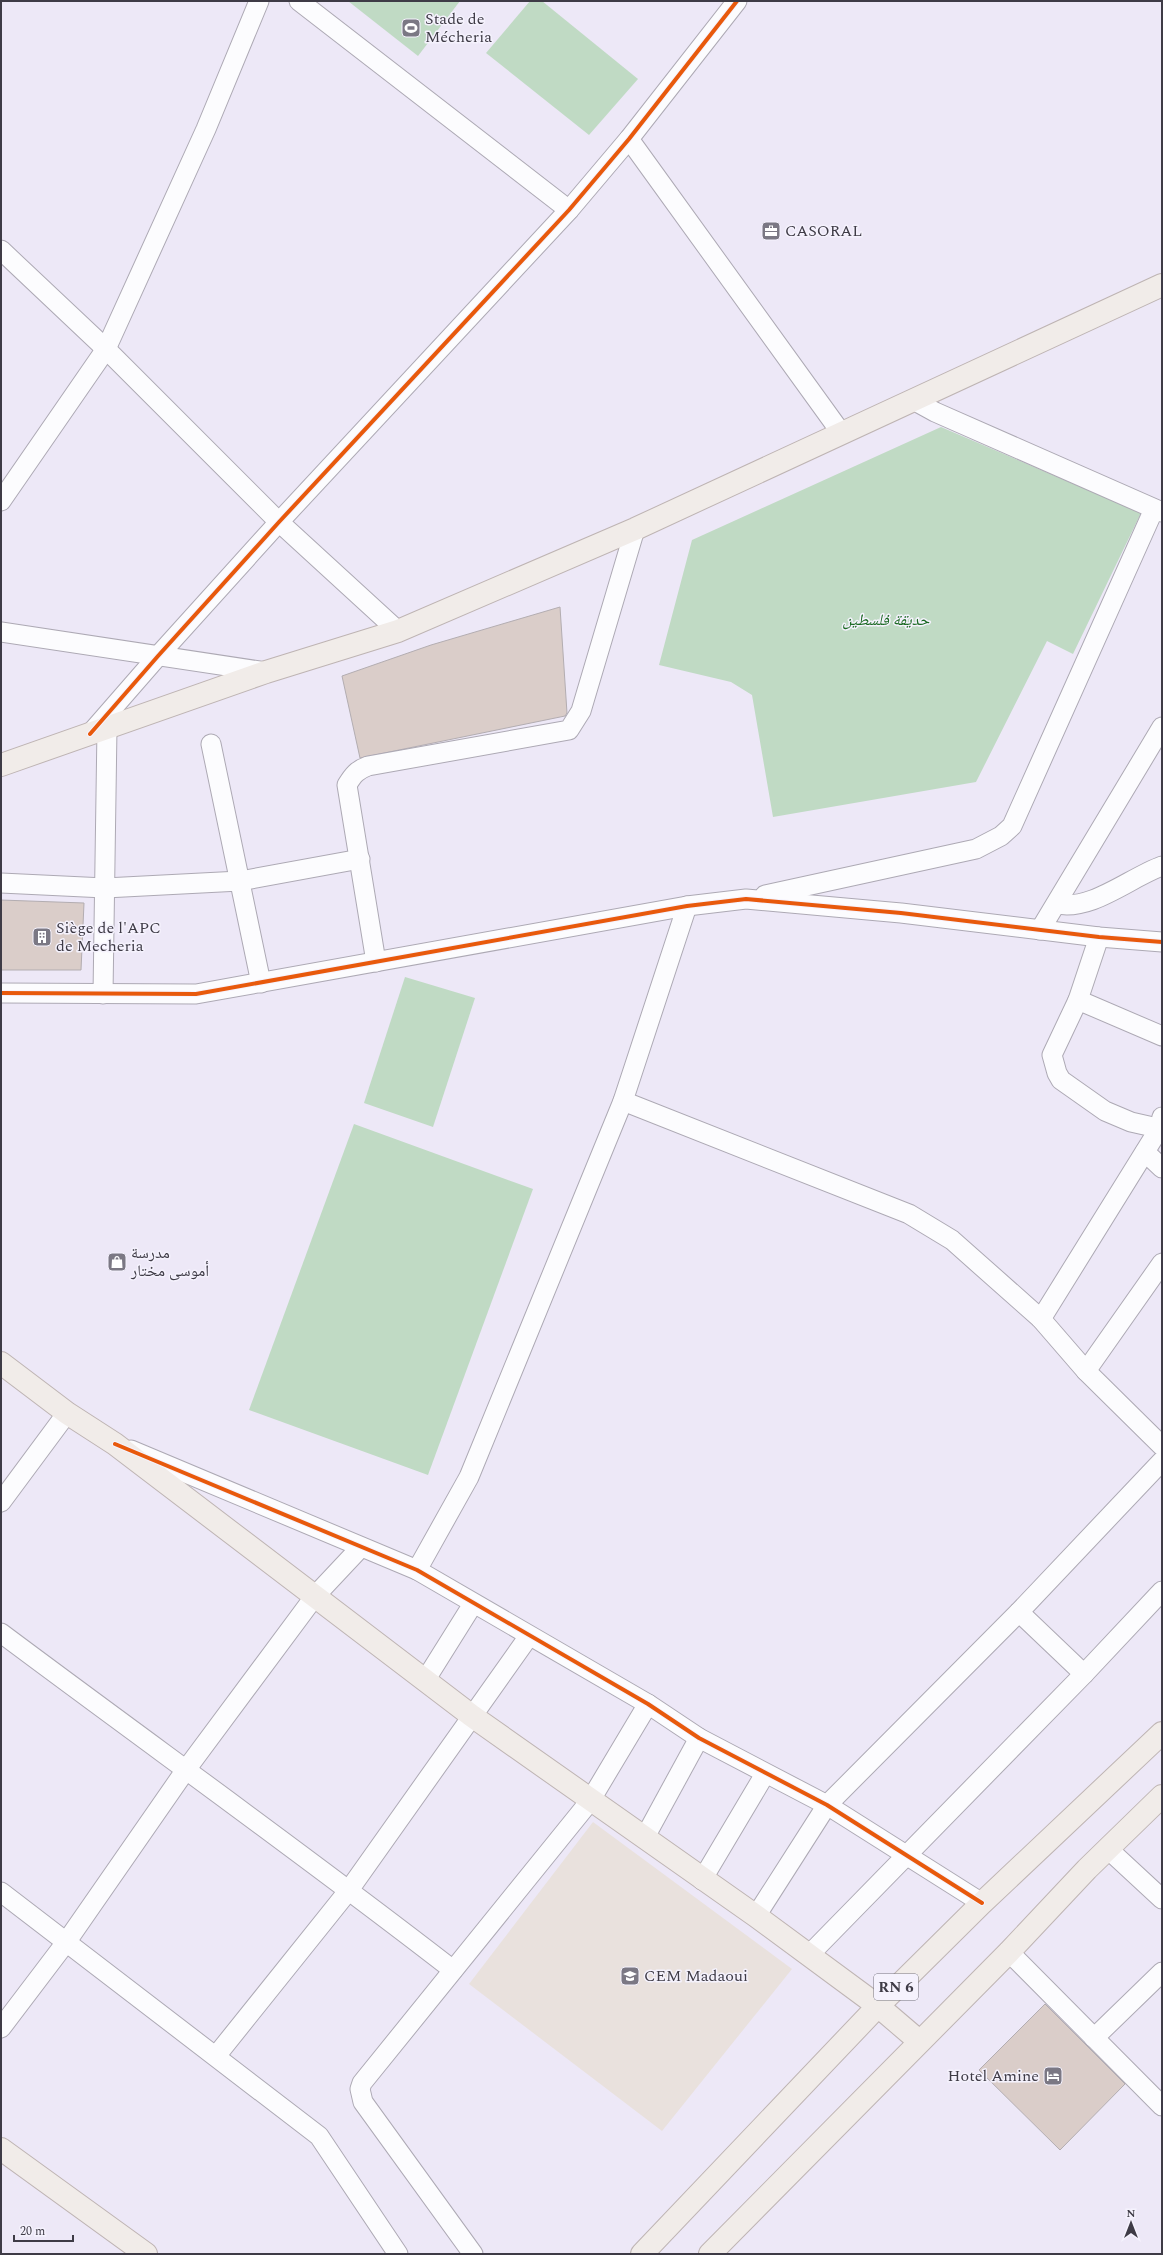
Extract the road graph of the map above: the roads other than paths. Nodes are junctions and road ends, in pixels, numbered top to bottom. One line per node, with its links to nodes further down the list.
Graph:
1 (259, 1): 8 (street)
2 (299, 1): 5 (street)
3 (737, 1): 4 (street)
4 (629, 140): 5 (street); 10 (street)
5 (569, 210): 13 (street)
6 (1, 250): 8 (street)
7 (1162, 285): 9 (main road)
8 (106, 349): 11 (street); 13 (street)
9 (915, 401): 10 (main road); 12 (street)
10 (842, 434): 14 (main road)
11 (1, 501)
12 (1158, 511): 28 (street)
13 (279, 522): 15 (street); 17 (street)
14 (635, 529): 15 (main road); 23 (street)
15 (398, 631): 18 (main road)
16 (1, 632): 17 (street)
17 (158, 656): 18 (street); 20 (street)
18 (266, 672): 20 (main road)
19 (1162, 727): 29 (street)
20 (98, 731): 22 (main road); 27 (street)
21 (210, 744): 25 (street)
22 (1, 765)
23 (360, 859): 25 (street); 34 (street)
24 (1162, 866): 29 (street)
25 (240, 881): 27 (street); 35 (street)
26 (1, 883): 27 (street)
27 (105, 888): 37 (street)
28 (746, 899): 30 (street); 31 (street)
29 (1057, 904): 31 (street)
30 (687, 906): 34 (street); 40 (street)
31 (1040, 930): 32 (street)
32 (1099, 937): 33 (street); 38 (street)
33 (1162, 942)
34 (376, 962): 35 (street)
35 (261, 983): 37 (street)
36 (1, 993): 37 (street)
37 (103, 994)
38 (1078, 1000): 39 (street); 41 (street)
39 (1162, 1036)
40 (623, 1101): 45 (street); 54 (street)
41 (1161, 1125): 42 (street)
42 (1145, 1152): 43 (street); 45 (street)
43 (1162, 1168)
44 (1162, 1263): 47 (street)
45 (1041, 1319): 47 (street)
46 (1, 1363): 48 (main road)
47 (1086, 1371): 50 (street)
48 (67, 1413): 49 (main road); 52 (street)
49 (115, 1444): 53 (street); 56 (main road)
50 (1162, 1446)
51 (1162, 1461): 58 (street)
52 (1, 1502)
53 (361, 1547): 54 (street); 56 (street)
54 (417, 1570): 57 (street)
55 (1162, 1591): 61 (street)
56 (315, 1596): 62 (main road); 67 (street)
57 (473, 1604): 60 (street); 62 (street)
58 (1019, 1612): 61 (street); 71 (street)
59 (1, 1633): 67 (street)
60 (529, 1636): 63 (street); 64 (street)
61 (1084, 1674): 74 (street)
62 (426, 1679): 64 (main road)
63 (648, 1704): 66 (street); 70 (street)
64 (472, 1716): 70 (main road); 76 (street)
65 (1162, 1733): 79 (main road, RN 6)
66 (699, 1738): 68 (street); 72 (street)
67 (185, 1771): 76 (street); 81 (street)
68 (765, 1774): 71 (street); 75 (street)
69 (1162, 1796): 73 (main road)
70 (590, 1800): 72 (main road); 84 (street)
71 (827, 1805): 74 (street); 80 (street)
72 (645, 1837): 75 (main road)
73 (1108, 1849): 78 (street); 82 (main road)
74 (907, 1855): 79 (street); 83 (street)
75 (702, 1880): 80 (main road)
76 (349, 1890): 84 (street); 90 (street)
77 (1, 1892): 81 (street)
78 (1162, 1899)
79 (982, 1902): 86 (main road, RN 6)
80 (756, 1916): 83 (main road)
81 (67, 1941): 87 (street); 90 (street)
82 (1009, 1952): 88 (street); 89 (main road)
83 (809, 1955): 86 (main road)
84 (453, 1970): 95 (street)
85 (1162, 1972): 88 (street)
86 (878, 2006): 89 (main road); 96 (main road, RN 6)
87 (1, 2028)
88 (1094, 2038): 91 (street)
89 (919, 2041): 97 (main road)
90 (216, 2056): 94 (street)
91 (1162, 2106)
92 (1, 2149): 93 (main road)
93 (146, 2254)
94 (398, 2254)
95 (473, 2254)
96 (642, 2254)
97 (710, 2254)

